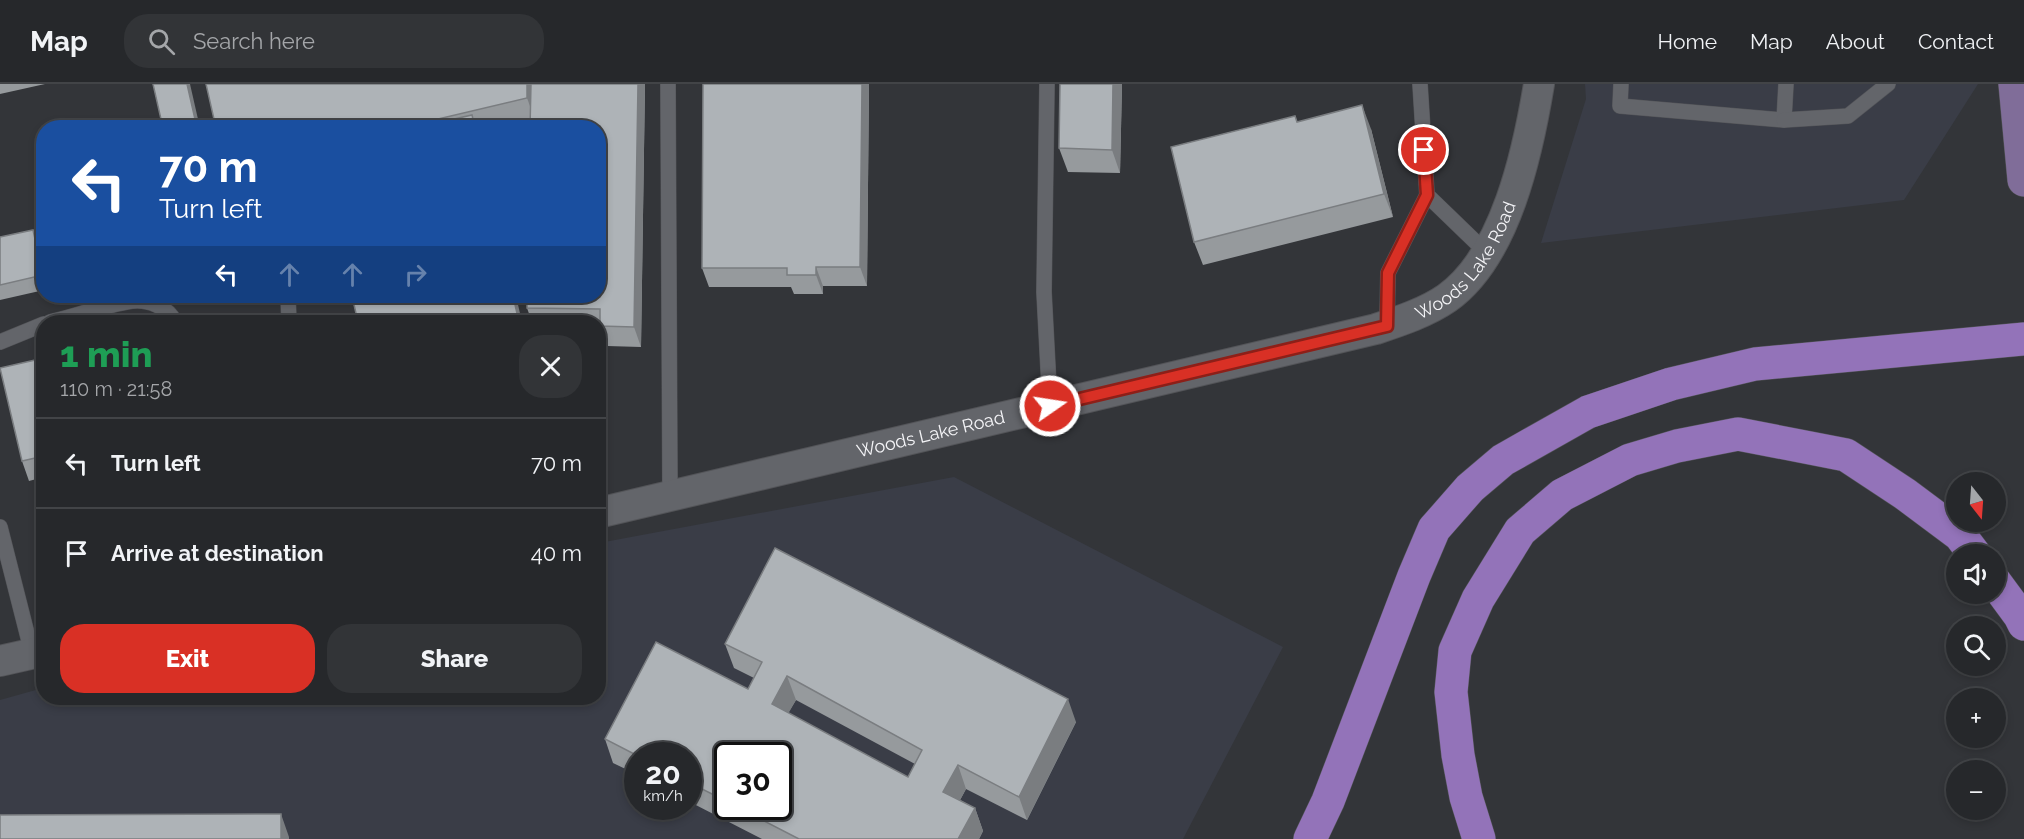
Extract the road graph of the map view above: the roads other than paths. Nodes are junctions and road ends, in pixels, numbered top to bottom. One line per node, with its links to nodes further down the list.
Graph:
1 (668, 84): 22 (lane)
2 (1047, 84): 21 (lane)
3 (1420, 84): 11 (lane)
4 (1539, 84): 12 (street, Woods Lake Road)
5 (1621, 84): 9 (lane)
6 (1786, 84): 9 (lane)
7 (1888, 84): 9 (lane)
8 (2015, 84): 10 (main road)
9 (1784, 120)
10 (2024, 180)
11 (1427, 195): 12 (lane); 17 (lane)
12 (1487, 253): 17 (street, Woods Lake Road)
13 (125, 303): 15 (lane)
14 (148, 303): 16 (lane)
15 (78, 315)
16 (169, 315)
17 (1387, 326): 21 (street, Woods Lake Road)
18 (36, 327): 20 (lane)
19 (2024, 339): 31 (highway)
20 (0, 342)
21 (1050, 406): 22 (street, Woods Lake Road)
22 (670, 495): 23 (street, Woods Lake Road)
23 (606, 511)
24 (0, 527): 28 (lane)
25 (1967, 544): 32 (highway)
26 (2006, 597): 27 (highway)
27 (2024, 624)
28 (36, 645)
29 (36, 652): 30 (street)
30 (0, 661)
31 (1310, 839)
32 (1479, 839)

